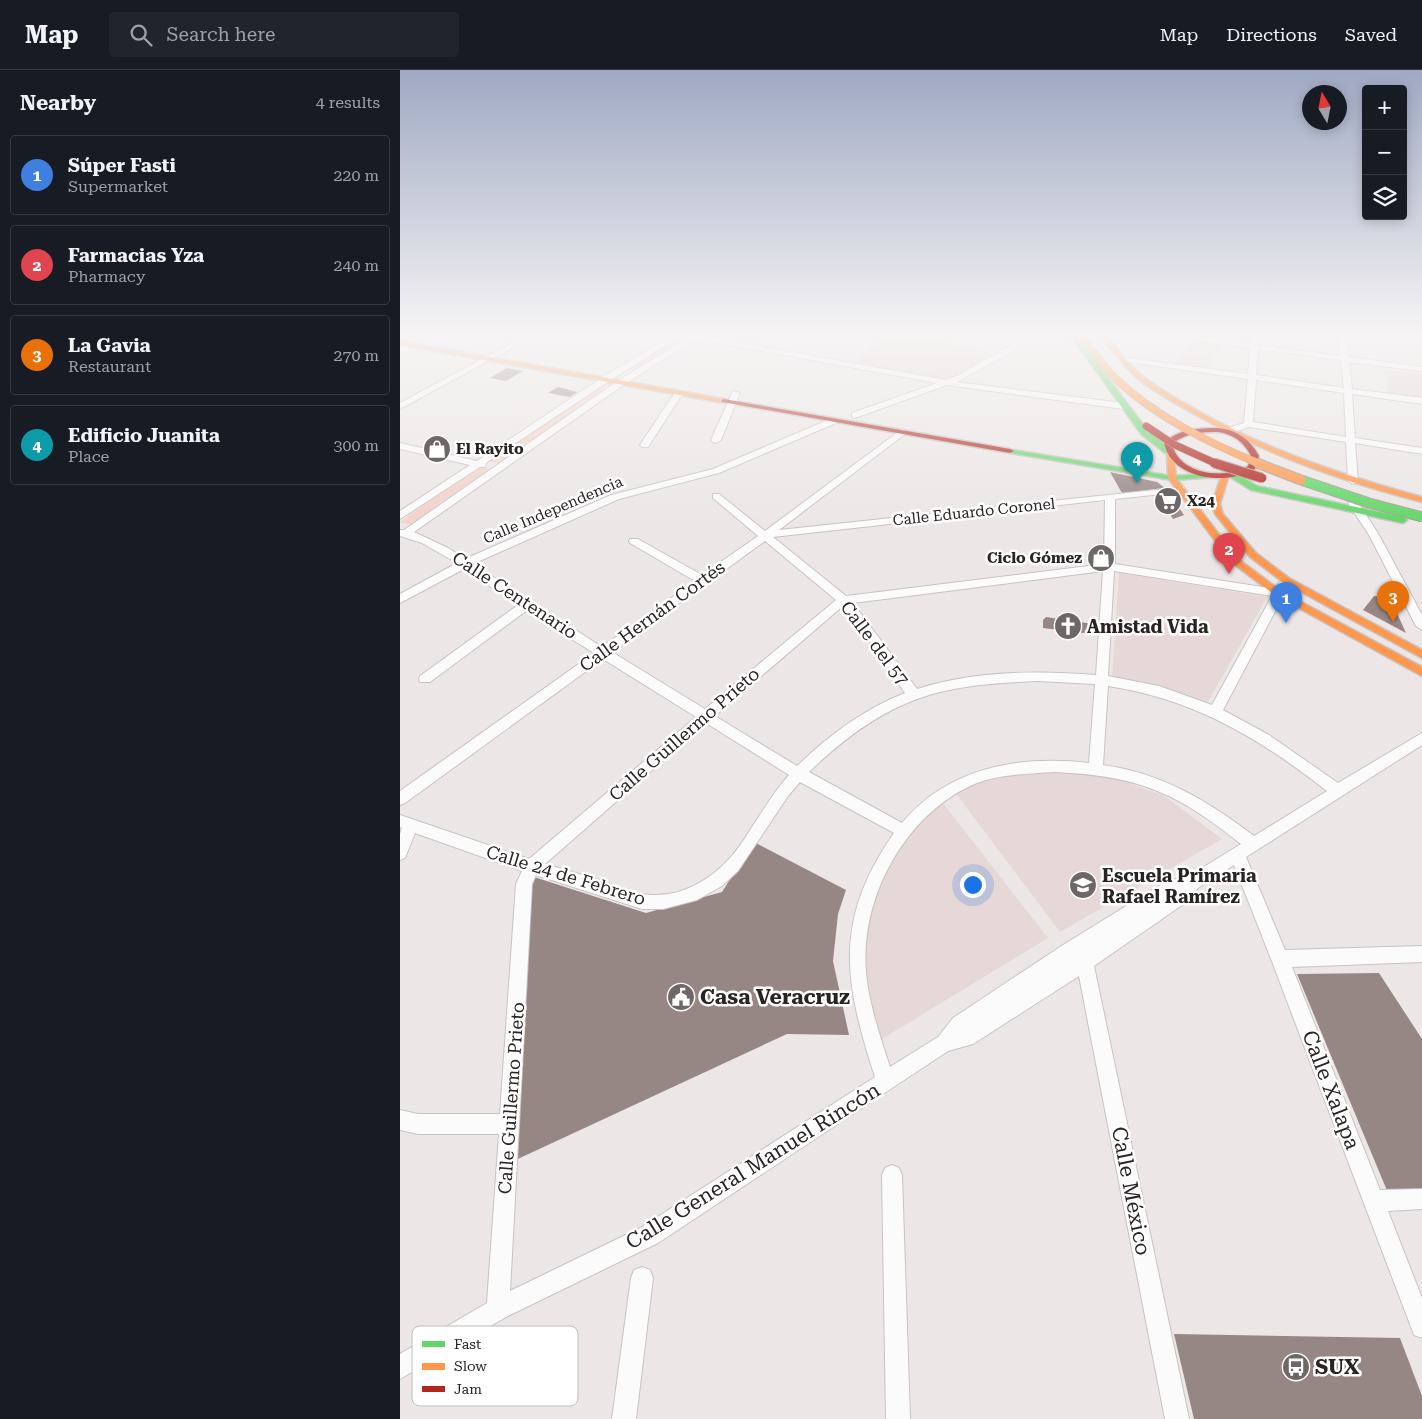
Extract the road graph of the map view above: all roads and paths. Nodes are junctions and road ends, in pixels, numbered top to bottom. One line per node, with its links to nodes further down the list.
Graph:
1 (413, 399): 19 (street)
2 (576, 399): 32 (street)
3 (591, 399): 33 (street)
4 (675, 399): 28 (street)
5 (734, 399): 26 (street)
6 (738, 399): 22 (main road)
7 (741, 399): 21 (main road)
8 (901, 399): 21 (street, Calle Independencia)
9 (1072, 399): 20 (street)
10 (1118, 399): 20 (main road)
11 (1125, 399): 44 (main road, bridge)
12 (1141, 399): 44 (main road, bridge)
13 (1155, 399): 45 (main road)
14 (1174, 399): 24 (main road)
15 (1250, 399): 23 (street)
16 (1348, 399): 27 (street)
17 (1408, 399): 18 (street)
18 (1422, 401)
19 (400, 406)
20 (1123, 406): 31 (main road)
21 (855, 415): 22 (main road, Calle Independencia); 34 (main road)
22 (833, 421): 25 (main road); 53 (street, Calle Independencia)
23 (1248, 424): 24 (street); 27 (street)
24 (1228, 431): 31 (main road); 35 (main road); 36 (main road)
25 (902, 432): 34 (main road); 51 (street, Calle Hernán Cortés)
26 (716, 440)
27 (1350, 440): 30 (street); 37 (street)
28 (645, 445)
29 (400, 446): 32 (street)
30 (1422, 451)
31 (1169, 453): 34 (main road); 36 (main road)
32 (478, 464): 33 (street); 47 (street)
33 (500, 469): 50 (street)
34 (1171, 473): 36 (main road); 39 (main road)
35 (1332, 474): 37 (main road); 42 (main road); 44 (street)
36 (1225, 475): 42 (main road); 56 (main road)
37 (1353, 481): 38 (main road)
38 (1368, 486): 43 (main road); 46 (main road)
39 (1181, 489): 41 (street, Calle Eduardo Coronel); 57 (main road)
40 (716, 496): 51 (street, Calle del 57)
41 (1110, 497): 51 (street, Calle Eduardo Coronel); 54 (street)
42 (1308, 499): 44 (main road)
43 (1422, 500)
44 (1357, 505): 46 (main road); 48 (main road, bridge); 60 (street)
45 (1422, 509)
46 (1378, 514): 49 (main road)
47 (400, 516)
48 (1422, 517)
49 (1422, 524)
50 (402, 531): 53 (street, Calle Centenario)
51 (766, 535): 55 (street, Calle Hernán Cortés); 59 (street, Calle del 57)
52 (634, 541): 55 (street)
53 (464, 564): 58 (street, Calle Independencia); 61 (street, Calle Centenario)
54 (1109, 567): 57 (street, Calle Guillermo Prieto); 59 (street, Calle Guillermo Prieto); 67 (street)
55 (702, 580): 64 (street, Calle Hernán Cortés)
56 (1286, 580): 57 (street); 65 (main road)
57 (1278, 593): 66 (main road); 70 (street)
58 (400, 599)
59 (844, 600): 69 (street, Calle del 57); 71 (street, Calle Guillermo Prieto)
60 (1409, 604): 62 (street); 63 (street)
61 (526, 605): 64 (street, Calle Centenario); 68 (street)
62 (1422, 605)
63 (1422, 626)
64 (603, 651): 71 (street, Calle Centenario); 76 (street, Calle Hernán Cortés)
65 (1422, 654)
66 (1422, 672)
67 (1101, 678): 69 (street, Calle 24 de Febrero); 70 (street, Calle 24 de Febrero); 73 (street)
68 (425, 679)
69 (914, 695): 74 (street, Calle 24 de Febrero)
70 (1216, 712): 75 (street, Calle 24 de Febrero)
71 (705, 716): 74 (street, Calle Centenario); 81 (street, Calle Guillermo Prieto)
72 (1422, 738): 75 (street, Calle General Manuel Rincón)
73 (1096, 768): 78 (street); 79 (street)
74 (799, 774): 78 (street, Calle Centenario); 81 (street, Calle 24 de Febrero)
75 (1338, 791): 79 (street, Calle General Manuel Rincón)
76 (400, 799)
77 (405, 823): 80 (street); 81 (street, Calle 24 de Febrero)
78 (904, 831): 87 (street)
79 (1245, 849): 82 (street, Calle General Manuel Rincón); 84 (street, Calle Xalapa)
80 (400, 853)
81 (531, 868): 89 (street, Calle Guillermo Prieto)
82 (1192, 883): 85 (street, Calle General Manuel Rincón); 86 (street, Calle General Manuel Rincón)
83 (1422, 954): 84 (street)
84 (1280, 960): 92 (street, Calle Xalapa)
85 (1085, 962): 86 (street, Calle General Manuel Rincón); 101 (street, Calle México)
86 (944, 1044): 87 (street, Calle General Manuel Rincón)
87 (886, 1082): 94 (street, Calle General Manuel Rincón)
88 (400, 1120): 89 (street)
89 (509, 1124): 94 (street, Calle Guillermo Prieto)
90 (892, 1174): 100 (street)
91 (1422, 1199): 92 (street)
92 (1373, 1201): 96 (street, Calle Xalapa)
93 (642, 1278): 99 (street)
94 (498, 1310): 95 (street, Calle General Manuel Rincón)
95 (470, 1326)
96 (1422, 1327)
97 (412, 1360): 98 (street, Calle General Manuel Rincón)
98 (400, 1367)
99 (624, 1419)
100 (898, 1419)
101 (1177, 1419)

